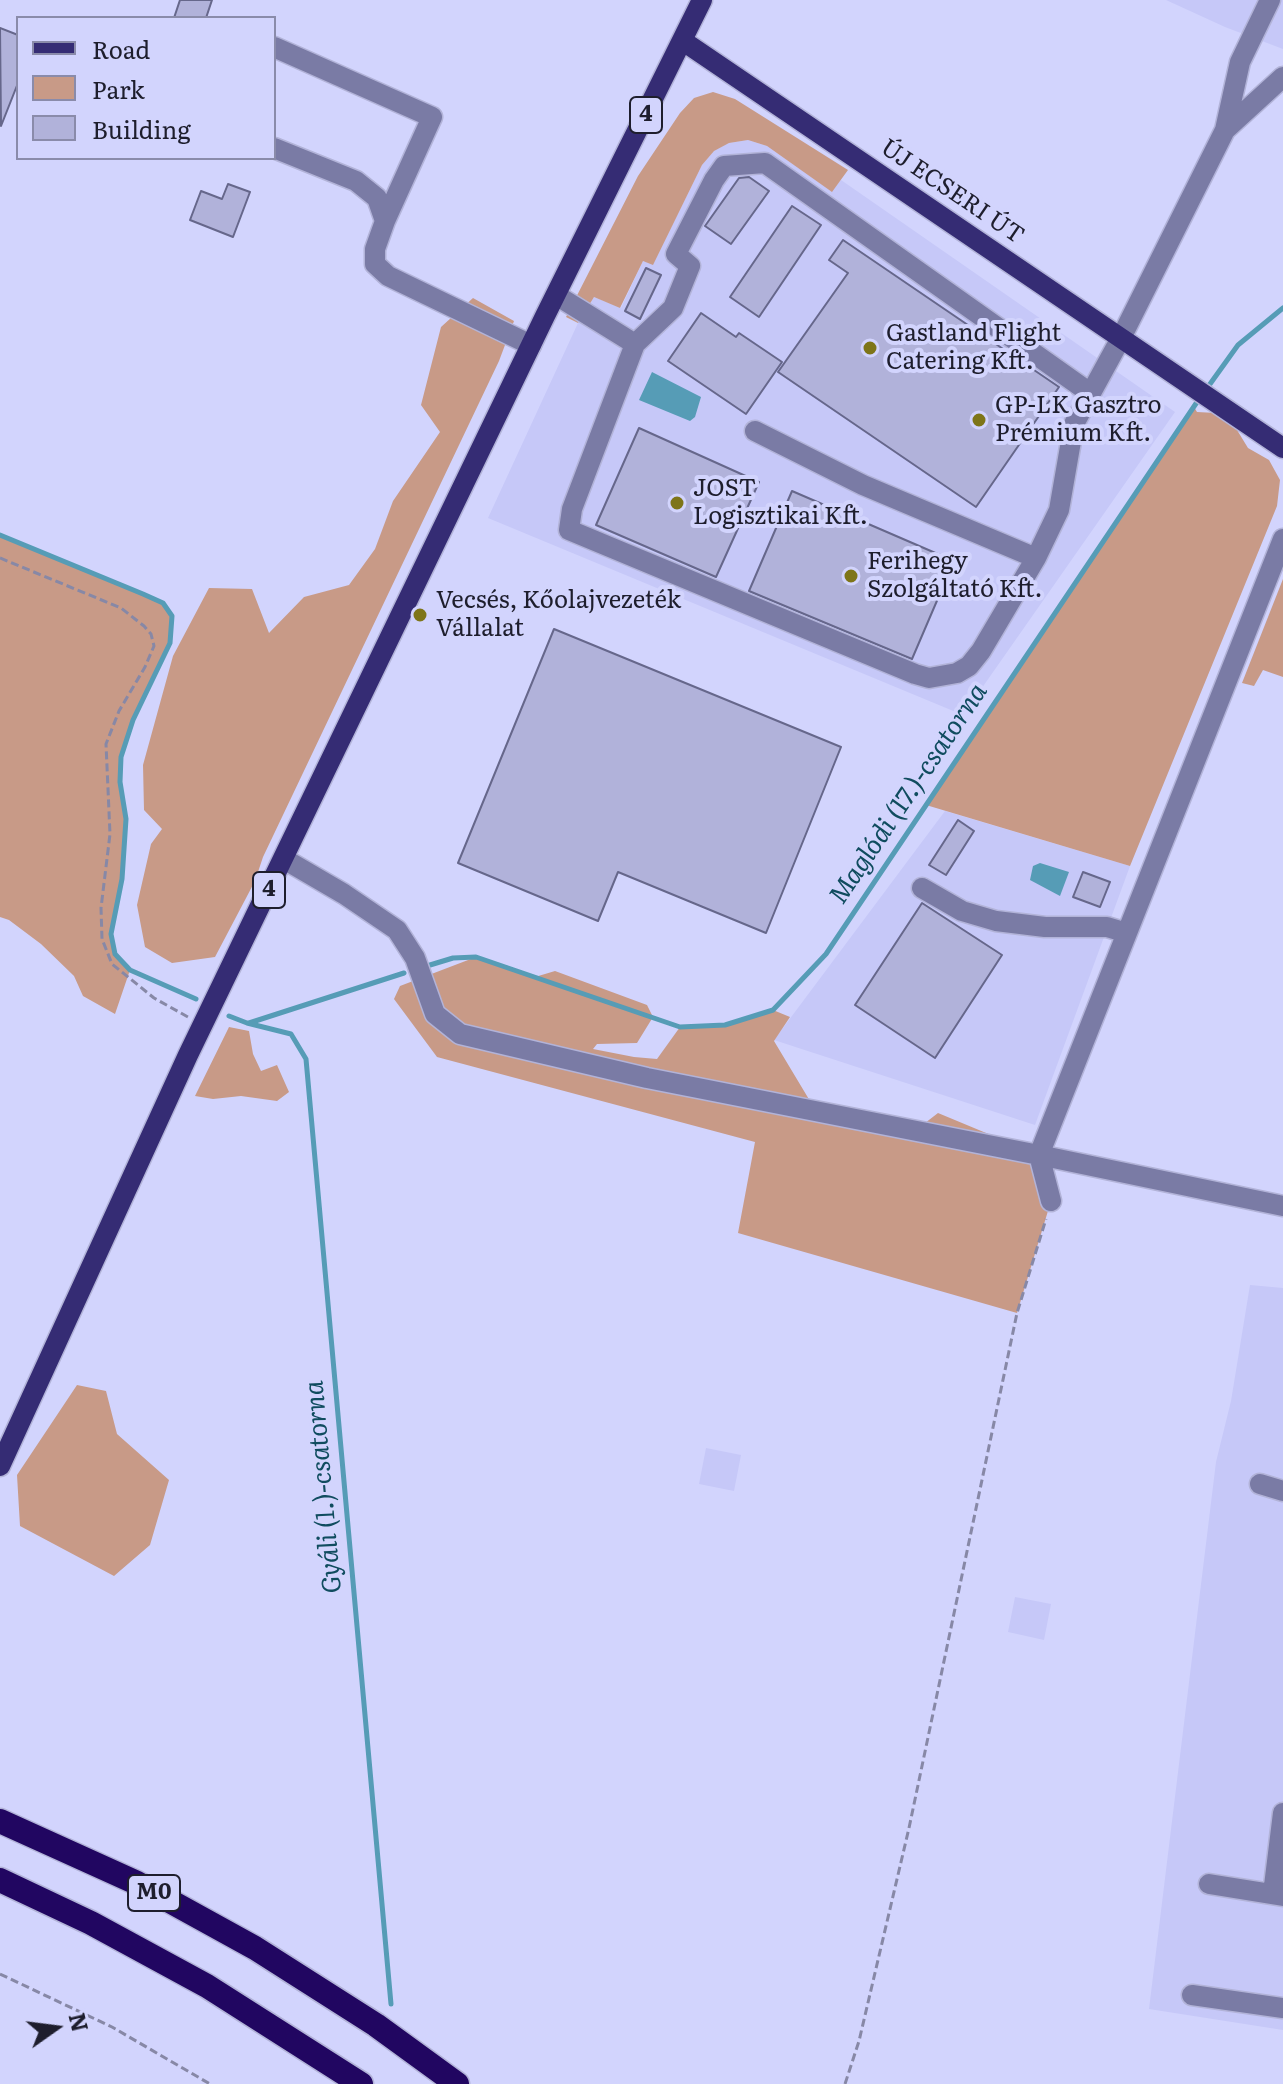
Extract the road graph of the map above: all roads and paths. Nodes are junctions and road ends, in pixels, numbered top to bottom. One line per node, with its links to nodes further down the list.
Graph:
1 (702, 0): 3 (main road, 4)
2 (1270, 0): 6 (lane)
3 (683, 41): 9 (main road, 4); 10 (main road, ÚJ ECSERI ÚT)
4 (276, 48): 8 (lane)
5 (1283, 77): 6 (lane)
6 (1225, 130): 10 (lane)
7 (276, 149): 8 (lane)
8 (385, 221): 12 (lane)
9 (556, 295): 11 (lane); 12 (main road, 4)
10 (1121, 338): 13 (lane); 15 (main road, ÚJ ECSERI ÚT)
11 (635, 344): 13 (lane); 18 (lane)
12 (531, 345): 19 (main road, 4)
13 (1090, 393): 18 (lane)
14 (755, 431): 18 (lane)
15 (1283, 448)
16 (1283, 539): 21 (lane)
17 (0, 558): 22 (path)
18 (1036, 558)
19 (284, 859): 23 (lane); 26 (main road, 4)
20 (922, 888): 21 (lane)
21 (1127, 933): 23 (lane)
22 (192, 1019)
23 (1039, 1155): 24 (lane); 25 (lane)
24 (1051, 1201): 40 (path)
25 (1283, 1206)
26 (0, 1466)
27 (1260, 1484): 28 (lane)
28 (1283, 1491)
29 (1283, 1813): 33 (lane)
30 (0, 1821): 39 (highway, M0)
31 (0, 1880): 38 (highway, M0)
32 (1209, 1884): 33 (lane)
33 (1278, 1895)
34 (0, 1974): 37 (path)
35 (1192, 1995): 36 (lane)
36 (1283, 2008)
37 (210, 2084)
38 (361, 2084)
39 (457, 2084)
40 (845, 2084)

